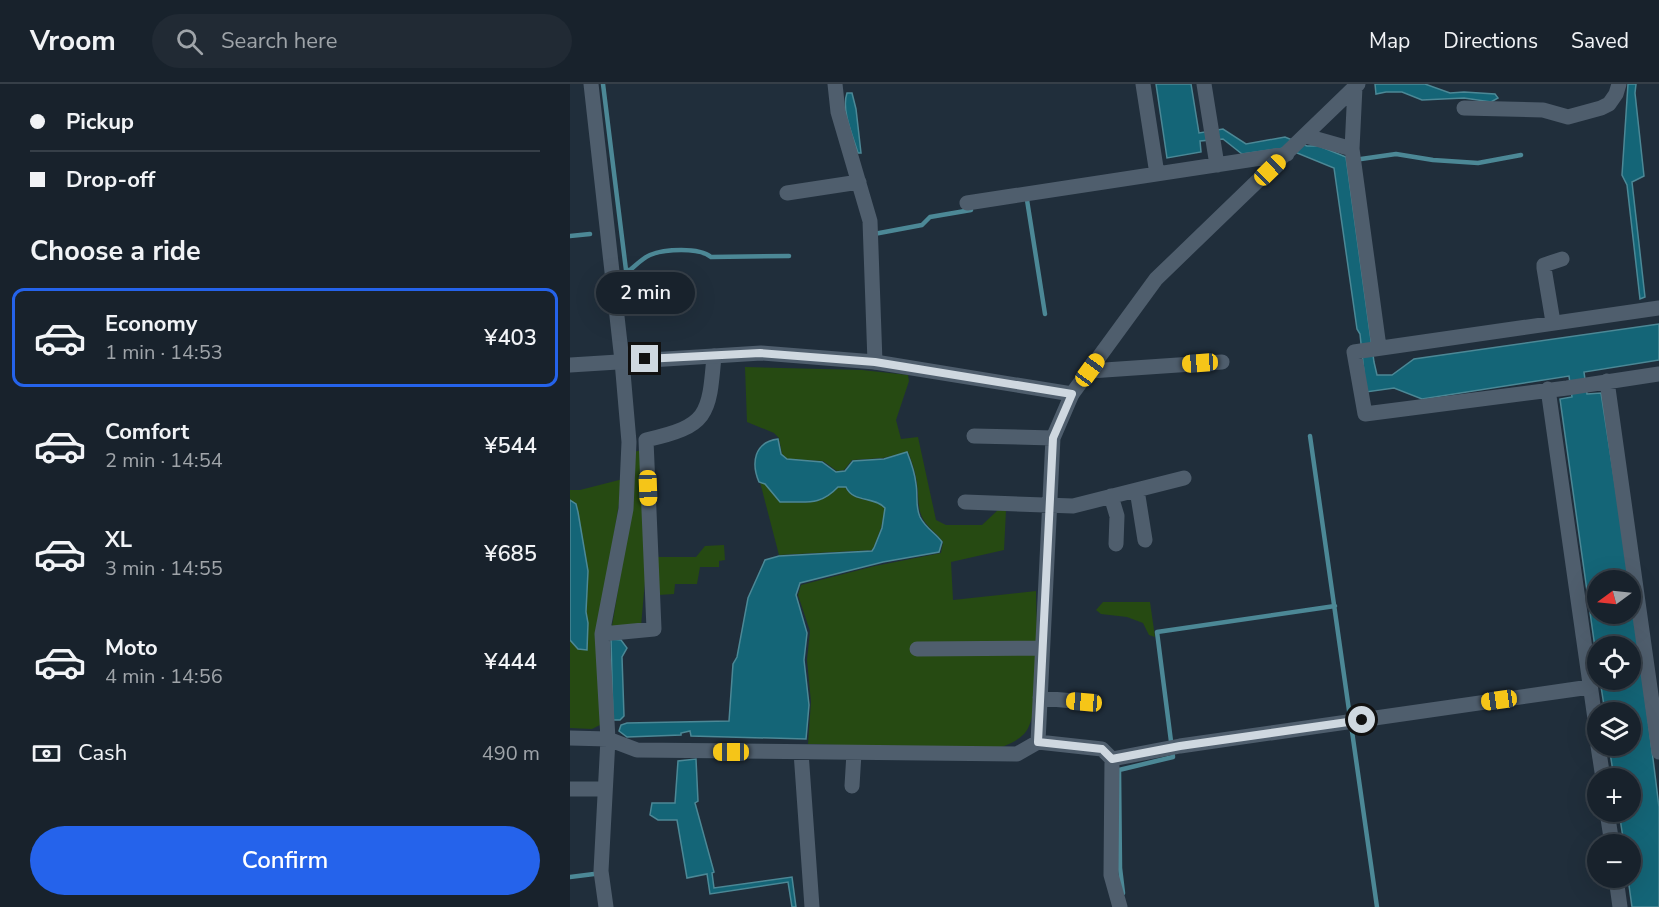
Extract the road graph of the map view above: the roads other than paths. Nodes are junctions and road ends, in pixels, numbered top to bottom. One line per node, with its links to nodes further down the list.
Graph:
1 (591, 84): 21 (street)
2 (835, 84): 13 (street)
3 (1143, 84): 12 (street)
4 (1204, 84): 11 (street)
5 (1619, 84): 7 (street)
6 (1356, 86): 8 (street); 9 (street)
7 (1464, 108)
8 (1305, 136): 9 (street); 10 (street)
9 (1352, 149): 19 (street)
10 (1287, 154): 11 (street); 25 (street)
11 (1216, 165): 12 (street)
12 (1157, 174): 15 (street)
13 (859, 182): 14 (street); 22 (street)
14 (787, 193)
15 (967, 203)
16 (1562, 259): 18 (street)
17 (1659, 308): 18 (street)
18 (1552, 322): 19 (street)
19 (1379, 347): 28 (street)
20 (714, 356): 21 (street); 22 (street); 39 (street)
21 (622, 361): 24 (street); 39 (street)
22 (875, 362): 29 (street)
23 (1222, 362): 25 (street)
24 (570, 365)
25 (1090, 370): 29 (street)
26 (1659, 374): 27 (street)
27 (1600, 382): 28 (street); 50 (street)
28 (1548, 389): 42 (street)
29 (1072, 394): 31 (street)
30 (974, 436): 31 (street)
31 (1053, 438): 36 (street)
32 (1184, 478): 33 (street)
33 (1137, 490): 34 (street); 37 (street)
34 (1111, 496): 36 (street); 38 (street)
35 (965, 502): 36 (street)
36 (1050, 506): 40 (street)
37 (1145, 540)
38 (1116, 544)
39 (602, 634): 47 (street)
40 (1042, 648): 41 (street); 44 (street)
41 (917, 649)
42 (1587, 666)
43 (1587, 687): 52 (street)
44 (1040, 698): 45 (street); 48 (street)
45 (1084, 702)
46 (570, 738): 47 (street)
47 (608, 739): 49 (street); 55 (street)
48 (1038, 742): 51 (street); 52 (street)
49 (801, 752): 51 (street); 58 (street)
50 (1659, 752)
51 (854, 753): 53 (street)
52 (1112, 759): 59 (street)
53 (852, 786)
54 (570, 789): 55 (street)
55 (605, 789): 57 (street)
56 (1617, 888): 60 (street)
57 (606, 907)
58 (812, 907)
59 (1120, 907)
60 (1620, 907)

